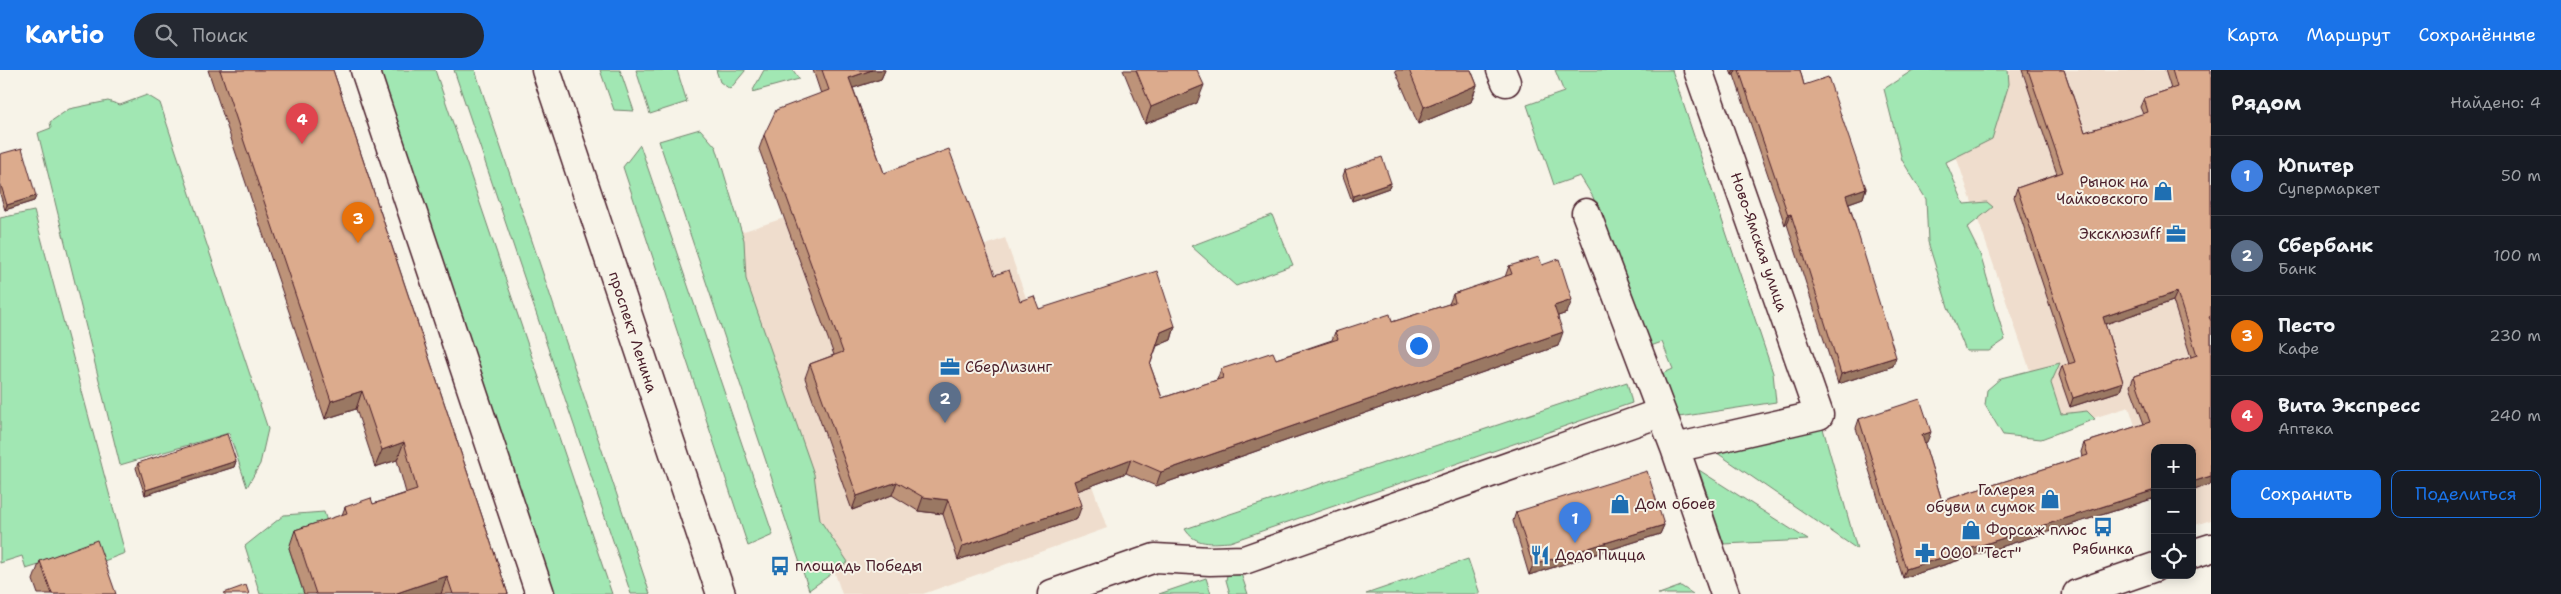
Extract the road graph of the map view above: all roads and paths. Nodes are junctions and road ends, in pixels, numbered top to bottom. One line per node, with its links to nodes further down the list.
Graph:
1 (365, 70): 10 (street)
2 (546, 70): 11 (street, проспект Ленина)
3 (1698, 70): 6 (street, Ново-Ямская улица)
4 (1586, 213): 5 (street)
5 (1660, 413): 6 (street); 12 (street)
6 (1675, 448): 13 (street)
7 (2211, 548): 8 (street)
8 (2196, 553)
9 (2151, 568): 14 (street)
10 (540, 594)
11 (721, 594)
12 (1052, 594)
13 (1725, 594)
14 (2077, 594)

